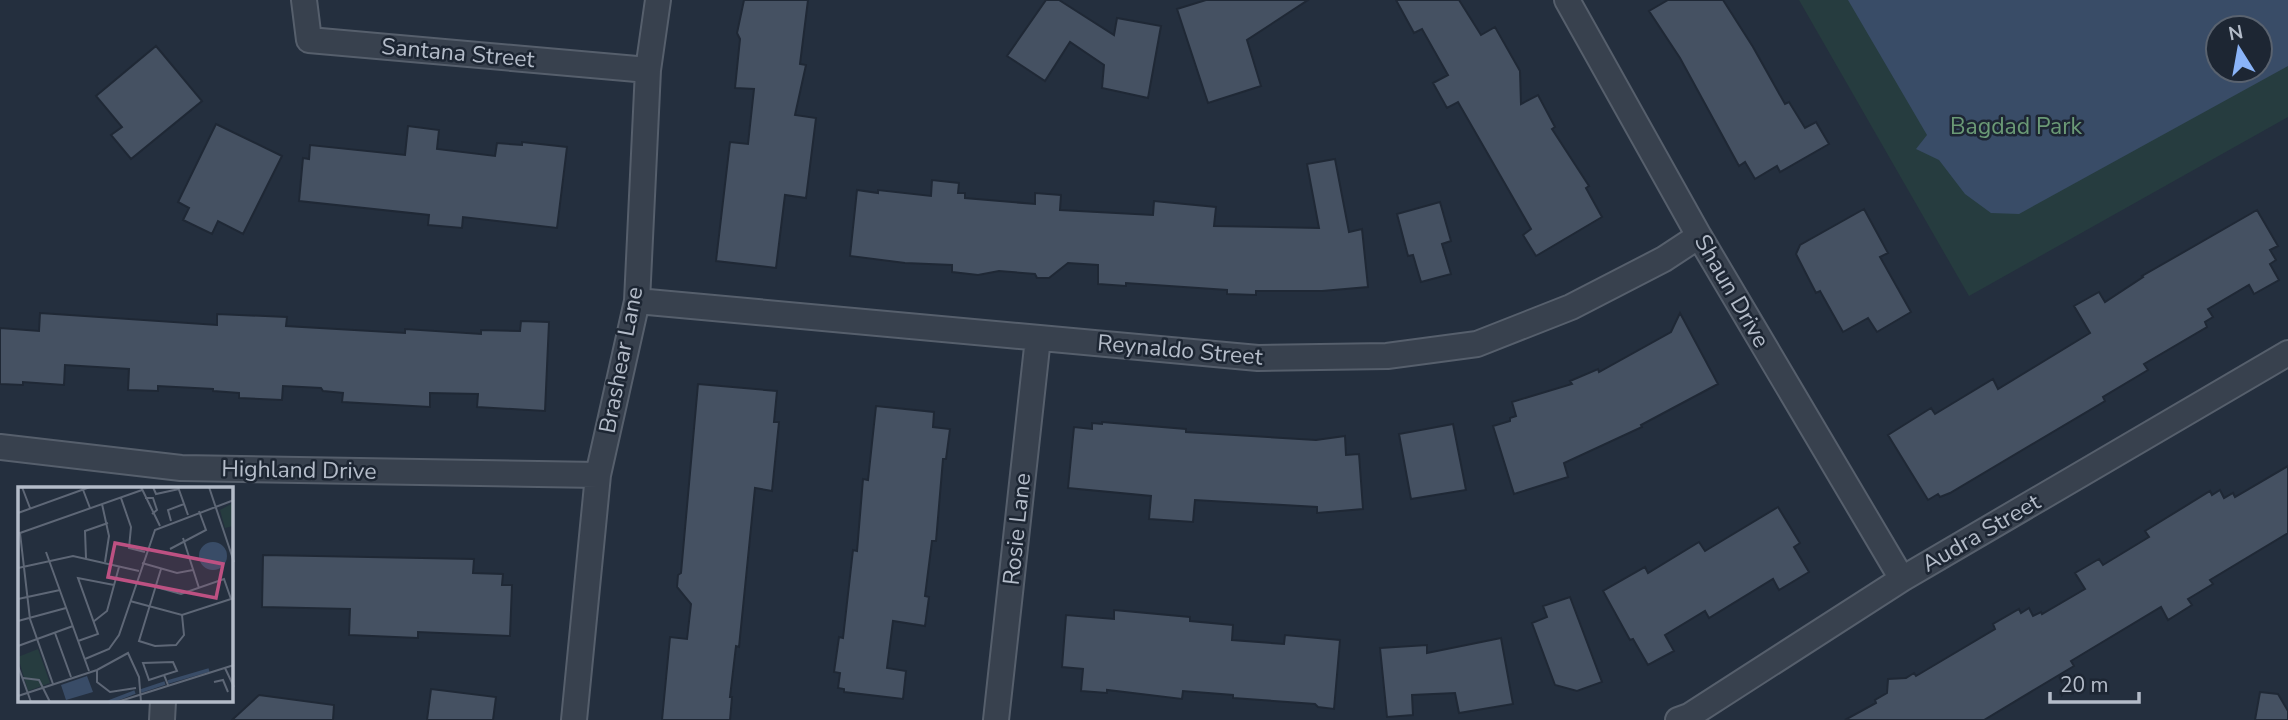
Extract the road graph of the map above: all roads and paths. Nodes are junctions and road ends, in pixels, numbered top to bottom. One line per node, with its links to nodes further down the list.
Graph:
1 (304, 0): 4 (street, Santana Street)
2 (658, 0): 4 (street, Brashear Lane)
3 (1567, 0): 5 (street, Shaun Drive)
4 (648, 70): 6 (street, Brashear Lane)
5 (1699, 236): 7 (street, Reynaldo Street); 12 (street, Shaun Drive)
6 (637, 301): 7 (street, Reynaldo Street); 10 (street, Brashear Lane)
7 (1038, 338): 16 (street, Rosie Lane)
8 (2288, 353): 12 (street, Audra Street)
9 (0, 447): 11 (street, Highland Drive)
10 (598, 475): 11 (street, Highland Drive); 15 (street, Brashear Lane)
11 (181, 479)
12 (1902, 579): 17 (street, Audra Street)
13 (163, 702): 14 (street)
14 (162, 720)
15 (574, 720)
16 (996, 720)
17 (1678, 720)

